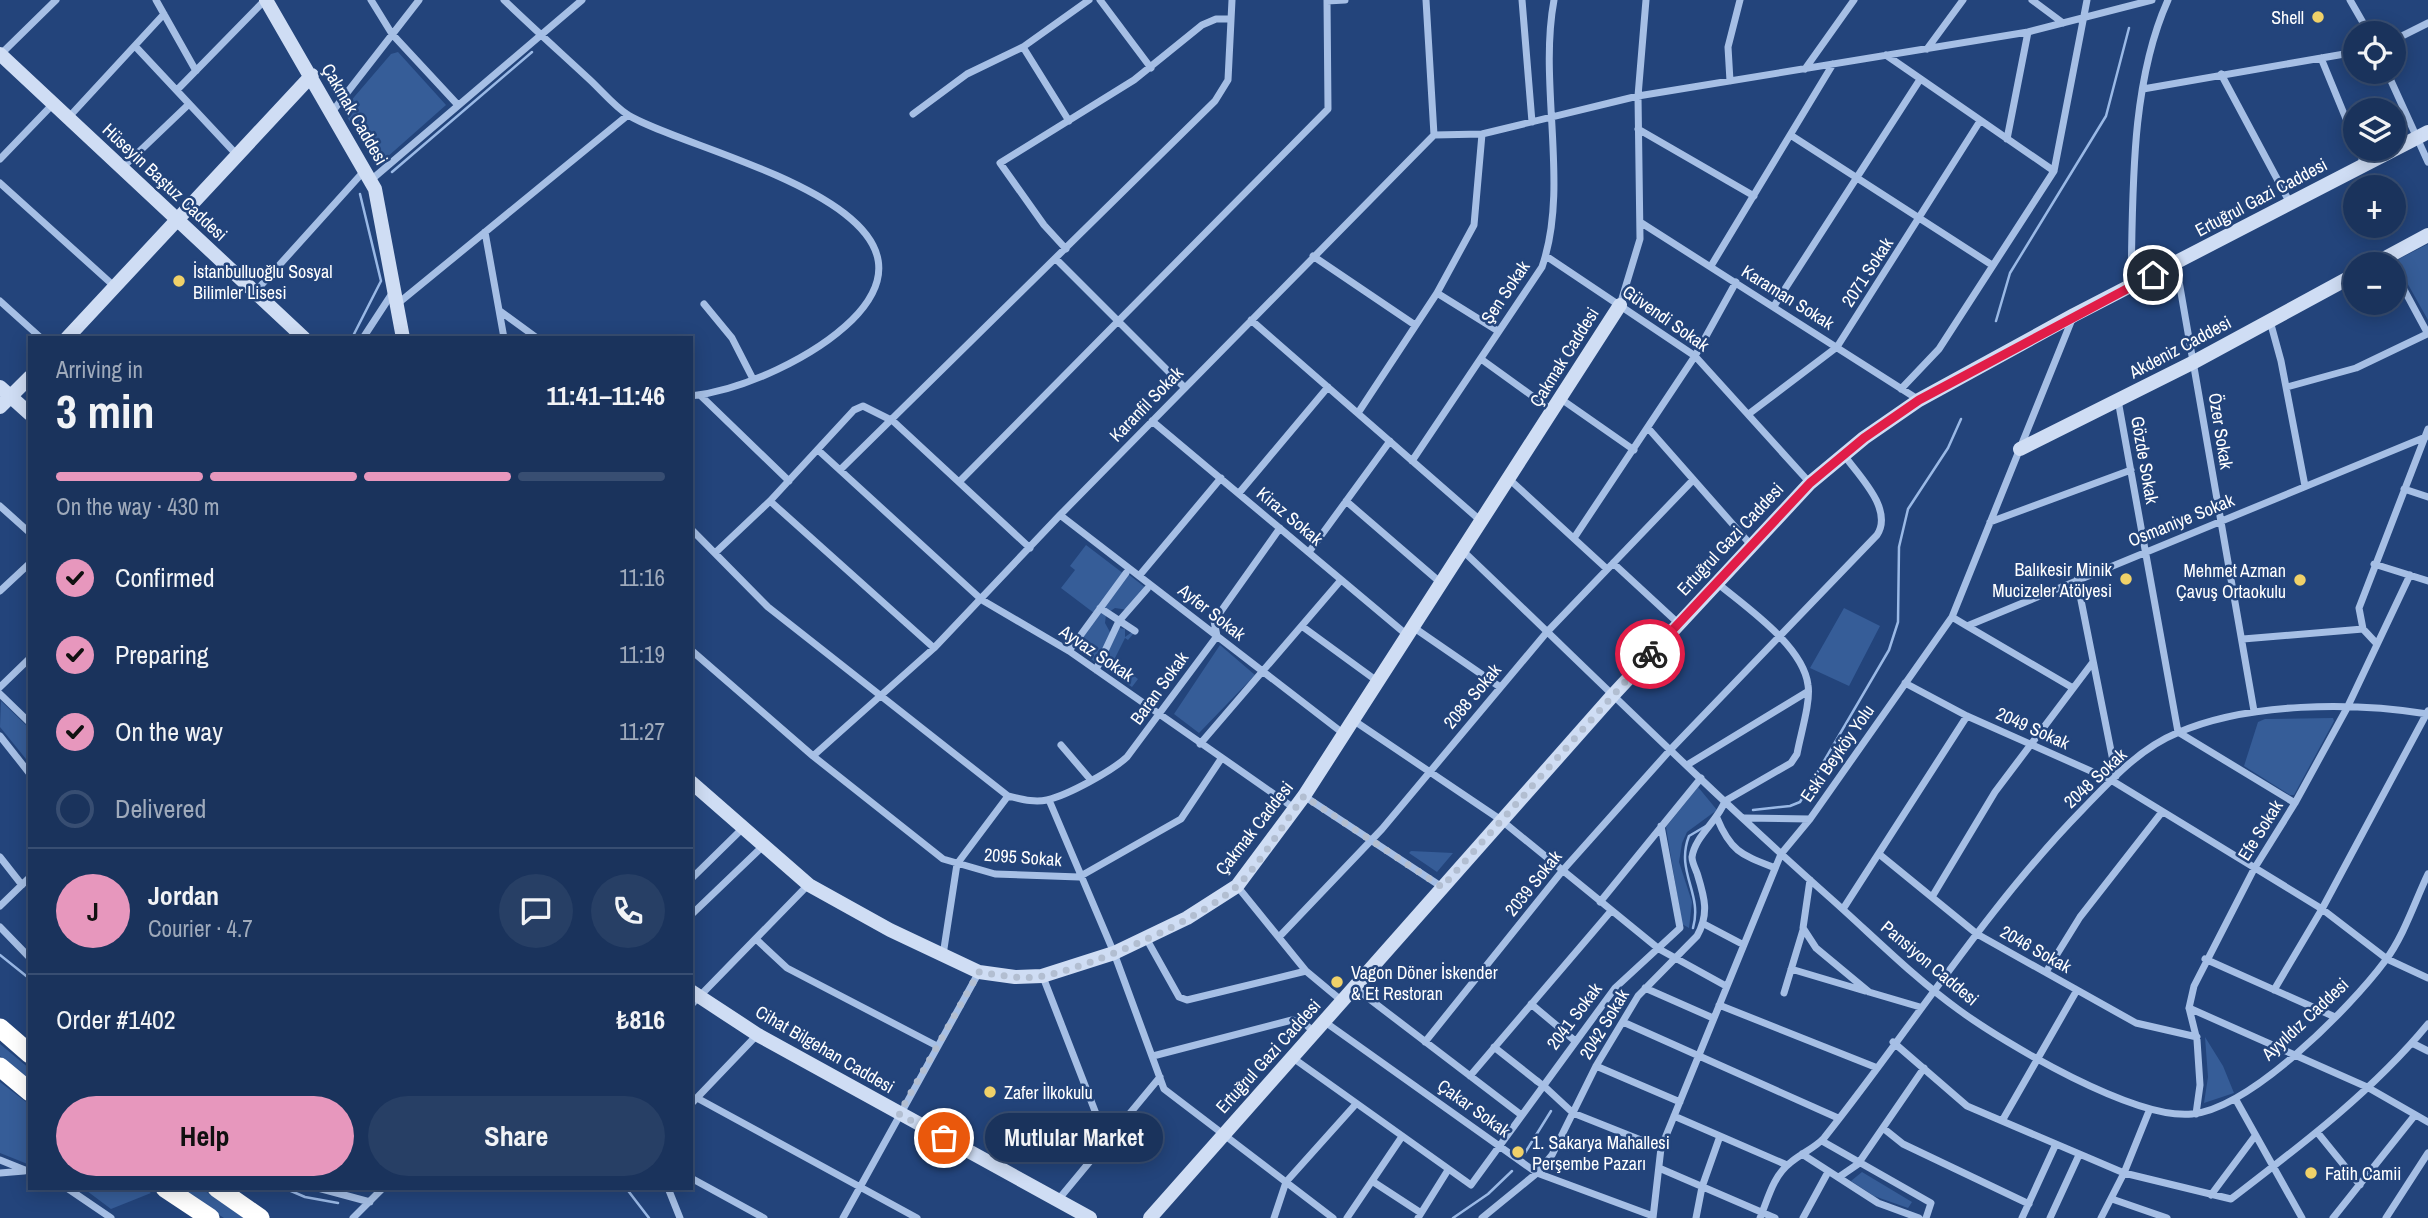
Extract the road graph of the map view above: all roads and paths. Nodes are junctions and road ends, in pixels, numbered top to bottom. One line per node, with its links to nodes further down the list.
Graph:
1 (56, 0): 39 (street)
2 (156, 0): 26 (street)
3 (266, 0): 46 (street); 48 (main road, Çakmak Caddesi)
4 (371, 0): 33 (street)
5 (419, 0): 33 (street)
6 (504, 0): 35 (street)
7 (582, 0): 35 (street)
8 (1090, 0): 37 (street)
9 (1100, 0): 44 (street)
10 (1241, 0): 25 (street)
11 (1327, 0): 12 (street); 113 (street)
12 (1345, 0)
13 (1426, 0): 69 (street)
14 (1522, 0): 66 (street)
15 (1554, 0): 62 (street, Şen Sokak)
16 (1646, 0): 54 (street)
17 (1740, 0): 49 (street)
18 (1854, 0): 45 (street)
19 (1964, 0): 38 (street)
20 (2032, 0): 30 (street)
21 (2087, 0): 27 (street)
22 (2152, 0): 27 (street)
23 (2168, 0): 52 (street)
24 (2350, 0): 29 (street)
25 (1232, 3): 28 (street)
26 (164, 14): 36 (street); 46 (street)
27 (2082, 18): 30 (street); 79 (street)
28 (1231, 19): 44 (street); 90 (street)
29 (2362, 21)
30 (2063, 23): 32 (street)
31 (2428, 23): 34 (street)
32 (2028, 32): 38 (street); 72 (street)
33 (392, 34): 57 (street); 58 (street)
34 (2406, 34)
35 (541, 35): 57 (street); 61 (street)
36 (135, 46): 53 (street); 63 (street)
37 (1023, 47): 60 (street); 64 (street)
38 (1927, 49): 41 (street)
39 (0, 54): 55 (main road, Hüseyin Baştuz Caddesi)
40 (2343, 54): 42 (street)
41 (1886, 55): 43 (street); 50 (street)
42 (2321, 58): 47 (street); 59 (street)
43 (1833, 64): 45 (street); 71 (street)
44 (1151, 68): 64 (street)
45 (1805, 69): 49 (street)
46 (196, 71): 53 (street)
47 (2221, 74): 52 (street); 84 (street)
48 (312, 75): 58 (main road, Çakmak Caddesi); 73 (main road)
49 (1730, 81): 54 (street)
50 (1919, 81): 65 (street); 81 (street)
51 (2394, 84): 70 (street)
52 (2143, 89): 100 (street)
53 (177, 90): 56 (street)
54 (1638, 96): 62 (street); 67 (street)
55 (54, 104): 63 (main road, Hüseyin Baştuz Caddesi); 74 (street)
56 (189, 104): 73 (street); 78 (street)
57 (457, 104): 80 (street)
58 (332, 111): 80 (main road, Çakmak Caddesi)
59 (2343, 111)
60 (913, 114)
61 (628, 115): 88 (street); 130 (street)
62 (1552, 117): 66 (street); 93 (street, Şen Sokak)
63 (68, 118): 78 (main road, Hüseyin Baştuz Caddesi)
64 (1069, 121): 90 (street)
65 (1980, 121): 72 (street); 86 (street, 2071 Sokak)
66 (1532, 122): 68 (street)
67 (1638, 129): 83 (street); 87 (street)
68 (1482, 134): 69 (street); 103 (street)
69 (1434, 135): 92 (street, Karanfil Sokak)
70 (2422, 135): 76 (street); 77 (main road, Ertuğrul Gazi Caddesi)
71 (1792, 136): 81 (street); 83 (street)
72 (2007, 139): 79 (street)
73 (237, 155): 85 (main road)
74 (0, 159)
75 (2362, 161): 77 (street)
76 (2428, 162)
77 (2364, 165): 84 (main road, Ertuğrul Gazi Caddesi)
78 (122, 167): 85 (main road, Hüseyin Baştuz Caddesi)
79 (2054, 171): 96 (street)
80 (368, 175): 102 (street); 105 (main road, Çakmak Caddesi)
81 (1856, 177): 86 (street); 109 (street)
82 (0, 183): 101 (street)
83 (1754, 197): 97 (street)
84 (2290, 203): 95 (main road, Ertuğrul Gazi Caddesi)
85 (177, 219): 101 (main road); 102 (main road, Hüseyin Baştuz Caddesi)
86 (1920, 219): 96 (street); 125 (street, 2071 Sokak)
87 (1640, 222): 97 (street, Karaman Sokak); 108 (street)
88 (485, 232): 105 (street); 110 (street)
89 (2428, 234): 91 (main road)
90 (1066, 248): 94 (street)
91 (2400, 252)
92 (1313, 256): 112 (street, Karanfil Sokak); 115 (street)
93 (1546, 256): 108 (street, Güvendi Sokak); 116 (street, Şen Sokak)
94 (1056, 259): 113 (street); 144 (street)
95 (2176, 264): 100 (main road, Ertuğrul Gazi Caddesi); 128 (street, Özer Sokak)
96 (1992, 265): 134 (street)
97 (1711, 267): 99 (street, Karaman Sokak)
98 (2343, 281): 114 (main road, Akdeniz Caddesi)
99 (1736, 282): 109 (street, Karaman Sokak); 126 (street)
100 (2131, 285): 111 (main road, Ertuğrul Gazi Caddesi)
101 (114, 286): 120 (main road)
102 (255, 292): 118 (main road, Hüseyin Baştuz Caddesi)
103 (1437, 293): 115 (street); 116 (street)
104 (2406, 293): 117 (street)
105 (395, 299): 121 (street); 122 (main road, Çakmak Caddesi)
106 (0, 302): 119 (street)
107 (704, 304): 130 (street)
108 (1620, 305): 126 (street, Güvendi Sokak); 140 (main road, Çakmak Caddesi)
109 (1774, 306): 125 (street, Karaman Sokak)
110 (500, 311): 123 (street); 124 (street)
111 (2074, 315): 138 (main road, Ertuğrul Gazi Caddesi); 149 (street, Eski Beyköy Yolu)
112 (1251, 320): 131 (street); 133 (street, Karanfil Sokak)
113 (1118, 321): 133 (street); 160 (street)
114 (2269, 321): 128 (main road, Akdeniz Caddesi); 132 (street)
115 (1415, 326): 142 (street)
116 (1498, 331): 127 (street, Şen Sokak)
117 (2428, 334): 132 (street)
118 (297, 335)
119 (39, 336)
120 (68, 336)
121 (365, 336)
122 (403, 336)
123 (504, 336)
124 (534, 336)
125 (1837, 347): 134 (street, Karaman Sokak); 143 (street, 2071 Sokak)
126 (1695, 356): 143 (street, Güvendi Sokak); 146 (street)
127 (1481, 359): 140 (street); 153 (street, Şen Sokak)
128 (2194, 362): 139 (main road, Akdeniz Caddesi); 171 (street, Özer Sokak)
129 (28, 379): 137 (main road)
130 (753, 379): 135 (street)
131 (1328, 387): 142 (street); 164 (street)
132 (2287, 387): 162 (street)
133 (1185, 388): 145 (street, Karanfil Sokak)
134 (1901, 389): 138 (street, Karaman Sokak)
135 (701, 395): 136 (street); 159 (street)
136 (693, 396)
137 (4, 397): 141 (main road)
138 (1919, 400): 152 (main road, Ertuğrul Gazi Caddesi)
139 (2118, 400): 149 (main road, Akdeniz Caddesi); 155 (street, Gözde Sokak)
140 (1557, 405): 151 (street); 157 (main road, Çakmak Caddesi)
141 (28, 413)
142 (1358, 413): 148 (street)
143 (1750, 413): 161 (street, Güvendi Sokak)
144 (893, 421): 150 (street); 154 (street); 160 (street)
145 (1152, 421): 156 (street, Kiraz Sokak); 169 (street, Karanfil Sokak)
146 (1648, 428): 151 (street); 158 (street)
147 (2427, 434): 162 (street, Osmaniye Sokak); 163 (street)
148 (1390, 442): 153 (street); 167 (street)
149 (2020, 449): 172 (street, Eski Beyköy Yolu)
150 (818, 450): 154 (street, Ayvaz Sokak); 159 (street)
151 (1634, 450): 176 (street)
152 (1844, 455): 161 (main road, Ertuğrul Gazi Caddesi); 207 (street, 2039 Sokak)
153 (1412, 461): 170 (street)
154 (840, 470): 196 (street, Ayvaz Sokak)
155 (2131, 470): 172 (street); 180 (street, Gözde Sokak)
156 (1222, 478): 164 (street, Kiraz Sokak); 188 (street)
157 (1509, 479): 170 (main road, Çakmak Caddesi); 176 (street)
158 (1693, 480): 177 (street); 185 (street, 2088 Sokak)
159 (789, 481): 166 (street)
160 (958, 482): 178 (street)
161 (1810, 483): 177 (main road, Ertuğrul Gazi Caddesi)
162 (2305, 486): 171 (street, Osmaniye Sokak)
163 (2404, 489): 165 (street); 183 (street)
164 (1238, 493): 173 (street, Kiraz Sokak)
165 (2428, 497)
166 (770, 501): 182 (street); 211 (street)
167 (1346, 501): 181 (street); 193 (street)
168 (0, 506): 174 (street)
169 (1060, 515): 178 (street, Karanfil Sokak); 188 (street, Ayfer Sokak)
170 (1480, 521): 179 (main road, Çakmak Caddesi)
171 (2221, 521): 180 (street, Osmaniye Sokak); 209 (street, Özer Sokak)
172 (1990, 522): 198 (street, Eski Beyköy Yolu)
173 (1280, 528): 181 (street, Kiraz Sokak); 208 (street, Baran Sokak)
174 (28, 531)
175 (693, 531): 182 (street)
176 (1574, 538): 185 (street)
177 (1751, 545): 192 (main road, Ertuğrul Gazi Caddesi)
178 (1030, 548): 196 (street, Karanfil Sokak)
179 (1462, 550): 193 (main road, Çakmak Caddesi); 206 (street, Pansiyon Caddesi)
180 (2146, 551): 190 (street, Osmaniye Sokak); 234 (street, Gözde Sokak)
181 (1309, 552): 189 (street, Kiraz Sokak)
182 (715, 553): 226 (street)
183 (2374, 564): 187 (street); 203 (street)
184 (28, 565): 195 (street)
185 (1610, 566): 200 (street); 206 (street, 2088 Sokak)
186 (1126, 573): 197 (street)
187 (2410, 575): 191 (street); 210 (street, Efe Sokak)
188 (1139, 576): 208 (street, Ayfer Sokak)
189 (1342, 580): 202 (street); 205 (street, Kiraz Sokak)
190 (2077, 580): 201 (street, Osmaniye Sokak); 215 (street)
191 (2428, 581)
192 (1716, 582): 200 (main road, Ertuğrul Gazi Caddesi); 207 (street)
193 (1441, 583): 205 (main road, Çakmak Caddesi)
194 (1147, 589): 199 (street)
195 (0, 591)
196 (982, 600): 211 (street, Karanfil Sokak); 212 (street, Ayvaz Sokak)
197 (1100, 608): 199 (street); 212 (street)
198 (1951, 617): 201 (street); 219 (street, Eski Beyköy Yolu)
199 (1119, 621): 204 (street); 216 (street)
200 (1678, 624): 225 (main road, Ertuğrul Gazi Caddesi)
201 (1966, 626): 222 (street)
202 (1303, 627): 217 (street); 218 (street)
203 (2363, 629): 209 (street); 210 (street)
204 (1135, 631)
205 (1410, 631): 218 (main road, Çakmak Caddesi); 221 (street, Kiraz Sokak)
206 (1547, 632): 221 (street, 2088 Sokak); 225 (street, Pansiyon Caddesi)
207 (1778, 634): 223 (street); 240 (street, 2039 Sokak)
208 (1217, 636): 217 (street, Ayfer Sokak); 230 (street, Baran Sokak)
209 (2243, 639): 228 (street, Özer Sokak)
210 (2377, 644): 227 (street, Efe Sokak)
211 (934, 648): 226 (street, Karanfil Sokak)
212 (1069, 651): 216 (street, Ayvaz Sokak)
213 (693, 652): 241 (street, 2095 Sokak)
214 (28, 660): 220 (street)
215 (2093, 662): 222 (street); 247 (street)
216 (1096, 670): 230 (street, Ayvaz Sokak)
217 (1264, 672): 235 (street, Ayfer Sokak); 237 (street)
218 (1378, 681): 232 (main road, Çakmak Caddesi)
219 (1905, 683): 231 (street, 2049 Sokak); 259 (street, Eski Beyköy Yolu)
220 (0, 687)
221 (1500, 687): 245 (street, 2088 Sokak)
222 (2073, 688): 238 (street)
223 (1807, 692): 243 (street); 253 (street)
224 (0, 694): 233 (street)
225 (1614, 695): 240 (street, Pansiyon Caddesi); 260 (main road, Ertuğrul Gazi Caddesi)
226 (883, 696): 241 (street, Karanfil Sokak); 250 (street)
227 (2347, 708): 228 (street, 2048 Sokak); 229 (street, 2048 Sokak); 254 (street, Efe Sokak)
228 (2254, 711): 234 (street, 2048 Sokak)
229 (2427, 713): 285 (street)
230 (1159, 716): 237 (street, Ayvaz Sokak); 248 (street, Baran Sokak)
231 (1967, 716): 238 (street, 2049 Sokak); 265 (street)
232 (1353, 720): 235 (main road, Çakmak Caddesi); 245 (street)
233 (28, 721)
234 (2178, 732): 247 (street, 2048 Sokak); 254 (street)
235 (1344, 734): 251 (main road, Çakmak Caddesi)
236 (0, 736): 244 (street)
237 (1200, 744): 242 (street, Ayvaz Sokak)
238 (2031, 744): 247 (street, 2049 Sokak); 281 (street)
239 (1061, 745): 248 (street)
240 (1671, 749): 243 (street, Pansiyon Caddesi); 271 (street, 2039 Sokak)
241 (813, 756): 268 (street, 2095 Sokak)
242 (1222, 759): 255 (street, Ayvaz Sokak); 274 (street, 2095 Sokak)
243 (1687, 765): 246 (street, Pansiyon Caddesi)
244 (28, 771)
245 (1428, 771): 260 (street); 263 (street, 2088 Sokak)
246 (1700, 778): 253 (street, Pansiyon Caddesi); 261 (street)
247 (2114, 778): 256 (street, 2049 Sokak); 291 (street, 2048 Sokak)
248 (1090, 779): 252 (street, Baran Sokak)
249 (693, 784): 262 (main road, Çakmak Caddesi)
250 (1008, 796): 252 (street); 268 (street)
251 (1304, 796): 255 (main road, Çakmak Caddesi); 263 (street)
252 (1049, 800): 274 (street)
253 (1725, 801): 257 (street); 258 (street, Pansiyon Caddesi)
254 (2295, 803): 270 (street, Efe Sokak)
255 (1295, 809): 279 (main road, Çakmak Caddesi)
256 (2162, 812): 270 (street, 2049 Sokak); 306 (street)
257 (1717, 818): 269 (street); 288 (street)
258 (1743, 818): 259 (street); 266 (street, Pansiyon Caddesi)
259 (1810, 819): 266 (street, Eski Beyköy Yolu)
260 (1501, 820): 271 (street); 280 (main road, Ertuğrul Gazi Caddesi)
261 (1661, 826): 282 (street); 296 (street, 2041 Sokak)
262 (743, 828): 264 (main road, Çakmak Caddesi); 273 (street)
263 (1370, 839): 280 (street); 292 (street, 2088 Sokak)
264 (763, 846): 277 (main road, Çakmak Caddesi); 287 (street)
265 (1879, 853): 281 (street, 2046 Sokak); 284 (street)
266 (1781, 854): 269 (street, Eski Beyköy Yolu); 276 (street, Pansiyon Caddesi)
267 (0, 857): 278 (street)
268 (957, 864): 274 (street, 2095 Sokak); 298 (street)
269 (1775, 868): 295 (street, Eski Beyköy Yolu)
270 (2253, 869): 285 (street, 2049 Sokak); 301 (street, Efe Sokak)
271 (1563, 870): 282 (street); 332 (street, 2039 Sokak)
272 (2428, 874): 302 (street, Ayyıldız Caddesi)
273 (693, 877)
274 (1079, 877): 297 (street)
275 (28, 879): 278 (street)
276 (1811, 880): 284 (street, Pansiyon Caddesi); 290 (street)
277 (809, 884): 294 (street); 298 (main road, Çakmak Caddesi)
278 (22, 885): 283 (street)
279 (1237, 886): 292 (street); 293 (main road, Çakmak Caddesi)
280 (1442, 887): 310 (main road, Ertuğrul Gazi Caddesi)
281 (1932, 897): 291 (street, 2046 Sokak)
282 (1600, 902): 286 (street)
283 (0, 906)
284 (1843, 909): 312 (street, Pansiyon Caddesi)
285 (2322, 909): 302 (street, 2049 Sokak); 314 (street)
286 (1611, 911): 296 (street); 319 (street)
287 (693, 913)
288 (1704, 924): 295 (street); 300 (street, 2042 Sokak)
289 (0, 927): 299 (street)
290 (1803, 928): 303 (street); 315 (street)
291 (1977, 934): 306 (street, 2046 Sokak); 312 (street, 2048 Sokak)
292 (1279, 937): 304 (street)
293 (1146, 938): 297 (main road, Çakmak Caddesi); 304 (street)
294 (757, 940): 317 (street); 335 (street)
295 (1742, 944): 309 (street, Eski Beyköy Yolu)
296 (1660, 949): 300 (street); 331 (street, 2041 Sokak)
297 (1114, 953): 307 (main road, Çakmak Caddesi); 341 (street)
298 (943, 955): 305 (main road, Çakmak Caddesi)
299 (28, 956)
300 (1675, 959): 309 (street); 311 (street, 2042 Sokak)
301 (2205, 959): 314 (street); 322 (street, Efe Sokak)
302 (2387, 959): 308 (street, 2049 Sokak); 323 (street, Ayyıldız Caddesi)
303 (1791, 969): 315 (street); 316 (street)
304 (1306, 971): 318 (street)
305 (979, 972): 307 (main road, Çakmak Caddesi); 335 (street)
306 (2046, 972): 313 (street, 2046 Sokak)
307 (1042, 976): 373 (street)
308 (2428, 978)
309 (1726, 986): 320 (street, Eski Beyköy Yolu)
310 (1355, 988): 318 (main road, Ertuğrul Gazi Caddesi); 332 (street)
311 (1644, 988): 324 (street); 325 (street, 2042 Sokak)
312 (1933, 989): 321 (street, 2048 Sokak); 343 (street, Pansiyon Caddesi)
313 (2077, 990): 330 (street, 2046 Sokak); 343 (street)
314 (2274, 990): 323 (street)
315 (1869, 992): 321 (street)
316 (1784, 993)
317 (694, 997): 329 (main road, Cihat Bilgehan Caddesi)
318 (1342, 1002): 327 (main road, Ertuğrul Gazi Caddesi)
319 (1531, 1004): 331 (street); 336 (street)
320 (1718, 1005): 324 (street, Eski Beyköy Yolu); 346 (street)
321 (1920, 1007): 333 (street, 2048 Sokak)
322 (2189, 1008): 330 (street); 339 (street)
323 (2335, 1017): 339 (street, Ayyıldız Caddesi)
324 (1713, 1018): 340 (street, Eski Beyköy Yolu)
325 (1623, 1022): 340 (street); 344 (street, 2042 Sokak)
326 (2428, 1024): 334 (street)
327 (1320, 1027): 341 (street, Çakar Sokak); 342 (main road, Ertuğrul Gazi Caddesi); 374 (street, Çakar Sokak)
328 (0, 1028): 338 (highway)
329 (758, 1034): 353 (street); 358 (main road, Cihat Bilgehan Caddesi)
330 (2197, 1037): 360 (street)
331 (1574, 1040): 359 (street, 2041 Sokak)
332 (1425, 1042): 348 (street)
333 (1893, 1042): 346 (street, 2048 Sokak); 347 (street)
334 (2412, 1043): 337 (street); 350 (street)
335 (937, 1046): 358 (street)
336 (1494, 1047): 348 (street); 357 (street, bridge)
337 (2428, 1051)
338 (28, 1052)
339 (2294, 1054): 350 (street); 352 (street, Ayyıldız Caddesi)
340 (1699, 1055): 354 (street, Eski Beyköy Yolu); 363 (street)
341 (1153, 1056): 349 (street)
342 (1293, 1058): 355 (street); 368 (main road, Ertuğrul Gazi Caddesi)
343 (2039, 1058): 356 (street, Pansiyon Caddesi); 364 (street)
344 (1596, 1066): 354 (street); 357 (street, 2042 Sokak)
345 (0, 1067): 351 (highway)
346 (1875, 1067): 363 (street, 2048 Sokak)
347 (1924, 1068): 364 (street); 366 (street)
348 (1470, 1076): 359 (street)
349 (1160, 1077): 368 (street); 373 (street)
350 (2367, 1087): 361 (street); 367 (street)
351 (28, 1090)
352 (2236, 1100): 360 (street, Ayyıldız Caddesi); 370 (street)
353 (694, 1101): 395 (street)
354 (1680, 1102): 362 (street, Eski Beyköy Yolu)
355 (1355, 1105): 371 (street); 394 (street)
356 (2149, 1111): 360 (street, Ayyıldız Caddesi); 390 (street)
357 (1573, 1113): 376 (street); 389 (street, 2042 Sokak)
358 (899, 1114): 395 (street); 406 (main road, Cihat Bilgehan Caddesi)
359 (1520, 1114): 374 (street, 2041 Sokak)
360 (2196, 1114)
361 (2415, 1115): 365 (street); 396 (street)
362 (1674, 1116): 369 (street); 376 (street, Eski Beyköy Yolu)
363 (1838, 1118): 372 (street, 2048 Sokak)
364 (2002, 1121): 375 (street)
365 (2428, 1122)
366 (1883, 1128): 381 (street); 408 (street)
367 (2317, 1132): 383 (street); 396 (street)
368 (1224, 1134): 394 (street); 423 (main road, Ertuğrul Gazi Caddesi)
369 (1720, 1136): 382 (street); 397 (street)
370 (2255, 1136): 383 (street); 404 (street)
371 (1401, 1138): 385 (street); 393 (street)
372 (1822, 1141): 378 (street); 381 (street)
373 (1107, 1142): 406 (street)
374 (1499, 1146): 385 (street, 2041 Sokak); 389 (street, Çakar Sokak)
375 (2055, 1146): 379 (street); 408 (street)
376 (1661, 1148): 384 (street, Eski Beyköy Yolu)
377 (2428, 1153): 439 (street)
378 (1802, 1154): 382 (street); 387 (street)
379 (2079, 1155): 390 (street); 434 (street)
380 (0, 1160): 386 (street)
381 (1858, 1164): 391 (street); 432 (street)
382 (1787, 1165): 411 (street)
383 (2273, 1167): 404 (street); 437 (street)
384 (1659, 1168): 397 (street); 414 (street, Eski Beyköy Yolu)
385 (1448, 1170): 410 (street)
386 (28, 1171): 388 (street)
387 (1828, 1172): 391 (street); 430 (street)
388 (0, 1173)
389 (1537, 1173): 414 (street, Çakar Sokak); 427 (street, 2042 Sokak)
390 (2124, 1173): 404 (street); 405 (street)
391 (1839, 1177): 431 (street)
392 (693, 1179): 420 (street)
393 (1372, 1181): 410 (street); 426 (street)
394 (1286, 1182): 409 (street); 424 (street)
395 (860, 1185): 421 (street); 422 (street)
396 (2360, 1185): 438 (street)
397 (1702, 1187): 411 (street); 428 (street)
398 (70, 1190): 415 (street)
399 (168, 1190): 416 (highway)
400 (220, 1190): 417 (highway)
401 (325, 1190): 407 (street)
402 (381, 1190): 407 (street)
403 (669, 1190): 419 (street)
404 (2211, 1195)
405 (2112, 1199): 412 (street); 435 (street)
406 (1058, 1200): 413 (main road, Cihat Bilgehan Caddesi)
407 (370, 1202): 418 (street)
408 (2029, 1204): 433 (street)
409 (1325, 1215): 425 (street)
410 (1419, 1215)
411 (1761, 1215): 429 (street)
412 (2143, 1215): 436 (street)
413 (1081, 1216)
414 (1653, 1217)
415 (111, 1218)
416 (211, 1218)
417 (260, 1218)
418 (353, 1218)
419 (680, 1218)
420 (764, 1218)
421 (843, 1218)
422 (918, 1218)
423 (1150, 1218)
424 (1274, 1218)
425 (1333, 1218)
426 (1347, 1218)
427 (1482, 1218)
428 (1696, 1218)
429 (1774, 1218)
430 (1803, 1218)
431 (1919, 1218)
432 (1926, 1218)
433 (2022, 1218)
434 (2050, 1218)
435 (2101, 1218)
436 (2167, 1218)
437 (2302, 1218)
438 (2333, 1218)
439 (2386, 1218)

